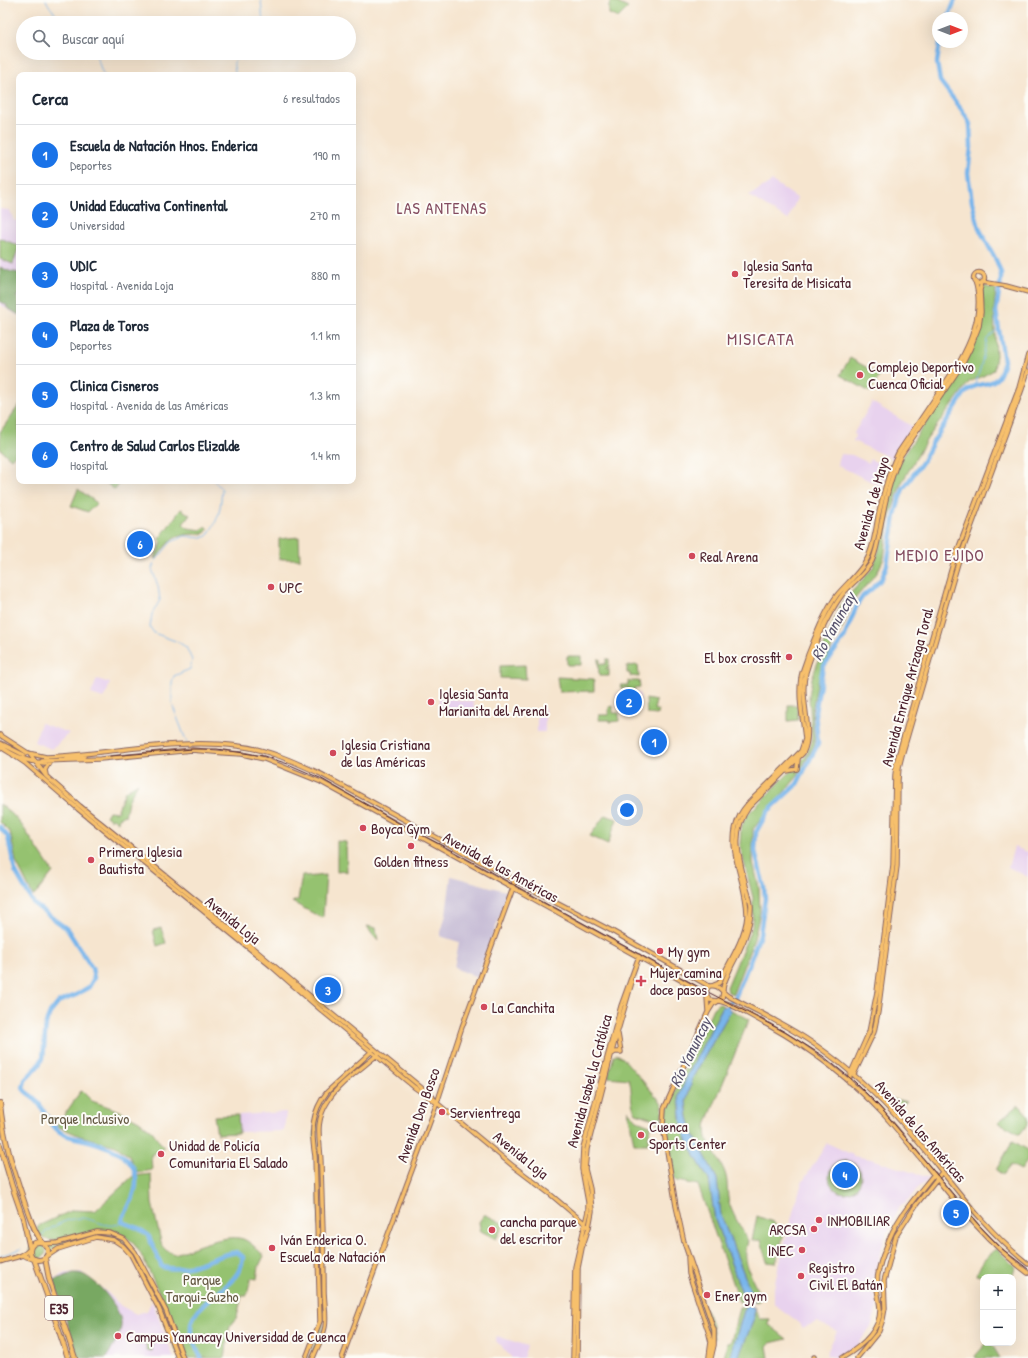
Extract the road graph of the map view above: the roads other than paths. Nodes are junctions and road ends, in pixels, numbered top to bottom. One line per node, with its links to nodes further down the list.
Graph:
1 (984, 277): 2 (main road); 3 (main road); 4 (main road)
2 (975, 281): 3 (main road); 23 (main road, Avenida 1 de Mayo)
3 (982, 282): 4 (main road); 14 (main road, Avenida 1 de Mayo)
4 (991, 282): 5 (main road)
5 (1027, 292)
6 (1028, 355): 35 (main road, Avenida Enrique Arízaga Toral)
7 (1028, 371): 35 (main road, Avenida Enrique Arízaga Toral)
8 (0, 734): 11 (main road, Avenida de las Américas)
9 (0, 745): 12 (main road, Avenida de las Américas); 13 (main road)
10 (109, 751): 11 (main road, Avenida de las Américas); 15 (main road, Avenida de las Américas); 20 (main road, Avenida de las Américas)
11 (28, 753): 16 (main road, Avenida Loja)
12 (13, 755): 16 (main road, Avenida de las Américas); 32 (main road, Avenida Loja)
13 (24, 755)
14 (798, 758): 18 (main road, Avenida 1 de Mayo); 18 (main road)
15 (92, 759): 17 (main road, Avenida de las Américas); 21 (main road, Avenida de las Américas)
16 (36, 762): 17 (main road, Avenida de las Américas); 19 (main road, Avenida Loja)
17 (49, 763): 19 (main road)
18 (784, 771): 25 (main road, Avenida 1 de Mayo)
19 (46, 776): 32 (main road, Avenida Loja)
20 (514, 880): 21 (main road, Avenida Don Bosco); 24 (main road, Avenida de las Américas)
21 (513, 888): 22 (main road, Avenida de las Américas); 38 (main road, Avenida Don Bosco)
22 (640, 957): 26 (main road, Avenida de las Américas); 30 (main road, Avenida Isabel la Católica); 43 (main road, Avenida Isabel la Católica)
23 (714, 985): 24 (main road); 25 (main road, Avenida de las Américas)
24 (709, 986): 26 (main road)
25 (723, 991): 27 (main road); 29 (main road, Avenida de las Américas)
26 (706, 995): 27 (main road, Avenida de las Américas); 28 (main road)
27 (720, 1001): 28 (main road); 31 (main road, Avenida de las Américas)
28 (708, 1012): 61 (main road)
29 (791, 1030): 31 (main road); 35 (main road, Avenida de las Américas)
30 (618, 1031): 34 (main road, Avenida Isabel la Católica); 34 (main road)
31 (781, 1032): 36 (main road, Avenida de las Américas)
32 (373, 1050): 33 (main road, Avenida Loja); 56 (main road)
33 (378, 1054): 38 (main road, Avenida Loja); 57 (main road)
34 (612, 1054): 43 (main road, Avenida Isabel la Católica)
35 (853, 1073): 36 (main road, Avenida Enrique Arízaga Toral); 40 (main road, Avenida de las Américas)
36 (849, 1082): 41 (main road, Avenida de las Américas)
37 (0, 1103): 44 (highway, E35)
38 (437, 1103): 43 (main road, Avenida Loja); 58 (main road, Avenida Don Bosco)
39 (0, 1145): 45 (highway, E35)
40 (942, 1172): 42 (main road); 50 (main road, Avenida de las Américas)
41 (934, 1174): 42 (main road, Avenida de las Américas); 62 (main road)
42 (937, 1178): 51 (main road, Avenida de las Américas); 64 (main road)
43 (587, 1225): 59 (main road, Avenida Isabel la Católica); 60 (main road, Avenida Isabel la Católica)
44 (43, 1243): 45 (highway); 47 (highway, E35); 55 (main road)
45 (30, 1249): 46 (main road); 48 (highway, E35)
46 (21, 1256): 48 (main road); 49 (main road)
47 (46, 1257): 48 (highway); 53 (highway, E35); 54 (main road)
48 (33, 1259): 52 (highway, E35)
49 (0, 1262)
50 (1028, 1264)
51 (1028, 1273)
52 (68, 1358)
53 (75, 1358)
54 (178, 1358)
55 (183, 1358)
56 (306, 1358)
57 (313, 1358)
58 (342, 1358)
59 (573, 1358)
60 (577, 1358)
61 (710, 1358)
62 (842, 1358): 63 (main road)
63 (846, 1358)
64 (857, 1358)

